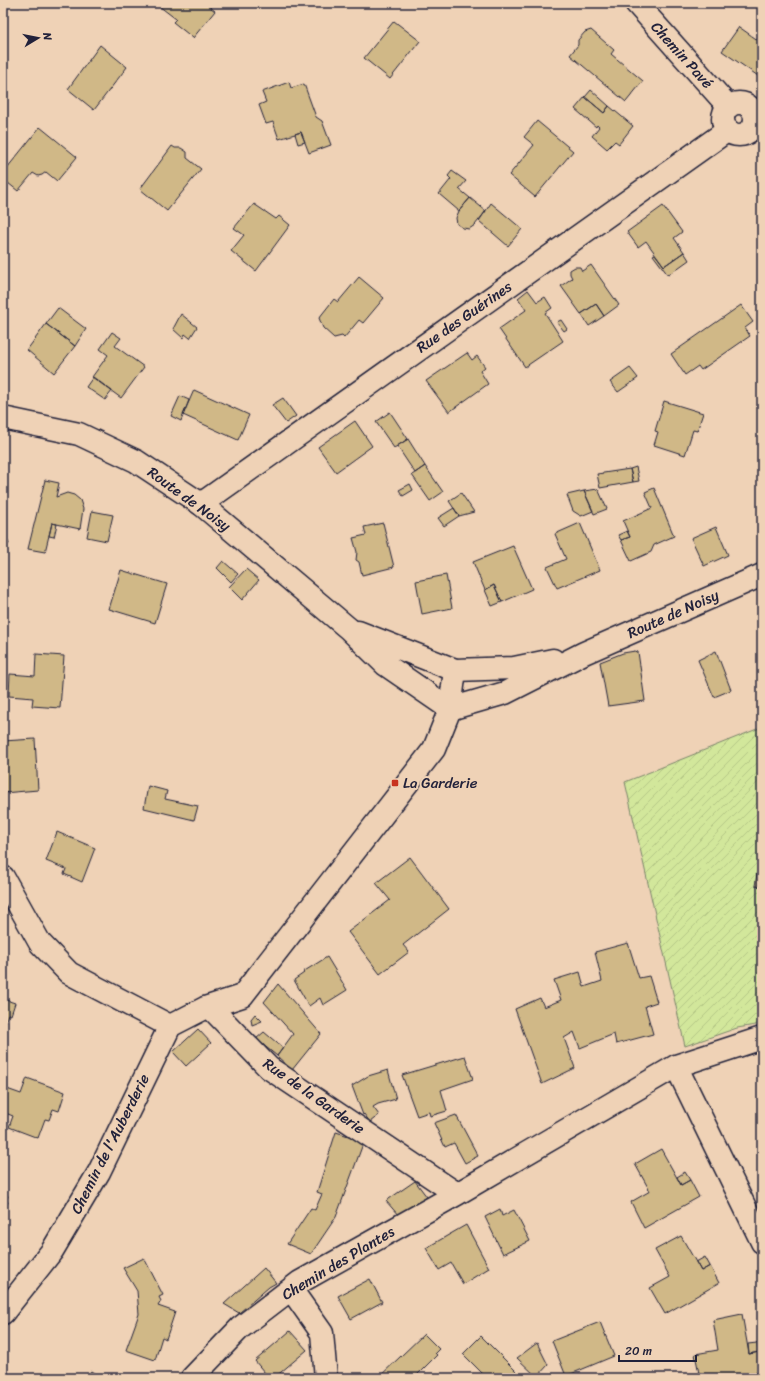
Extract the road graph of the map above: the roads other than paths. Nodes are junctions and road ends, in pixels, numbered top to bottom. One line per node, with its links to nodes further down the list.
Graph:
1 (636, 3): 2 (street, Chemin Pavé)
2 (728, 106): 3 (street); 4 (street)
3 (758, 122): 4 (street)
4 (728, 130): 6 (street, Rue des Guérines)
5 (3, 418): 6 (street, Route de Noisy)
6 (201, 504): 8 (street, Route de Noisy)
7 (762, 575): 9 (street, Route de Noisy)
8 (349, 629): 10 (street, Route de Noisy); 11 (street, Route de Noisy)
9 (584, 653): 10 (street, Route de Noisy); 11 (street, Route de Noisy)
10 (455, 670): 11 (street)
11 (450, 709): 13 (street)
12 (3, 877): 14 (street)
13 (210, 1007): 14 (street); 17 (street, Rue de la Garderie)
14 (170, 1026): 20 (street, Chemin de l'Auberderie)
15 (762, 1038): 16 (street)
16 (676, 1066): 17 (street); 18 (street)
17 (457, 1194): 19 (street, Chemin des Plantes)
18 (762, 1242)
19 (291, 1289): 21 (street, Chemin des Plantes); 22 (street)
20 (3, 1313)
21 (192, 1378)
22 (326, 1378)

